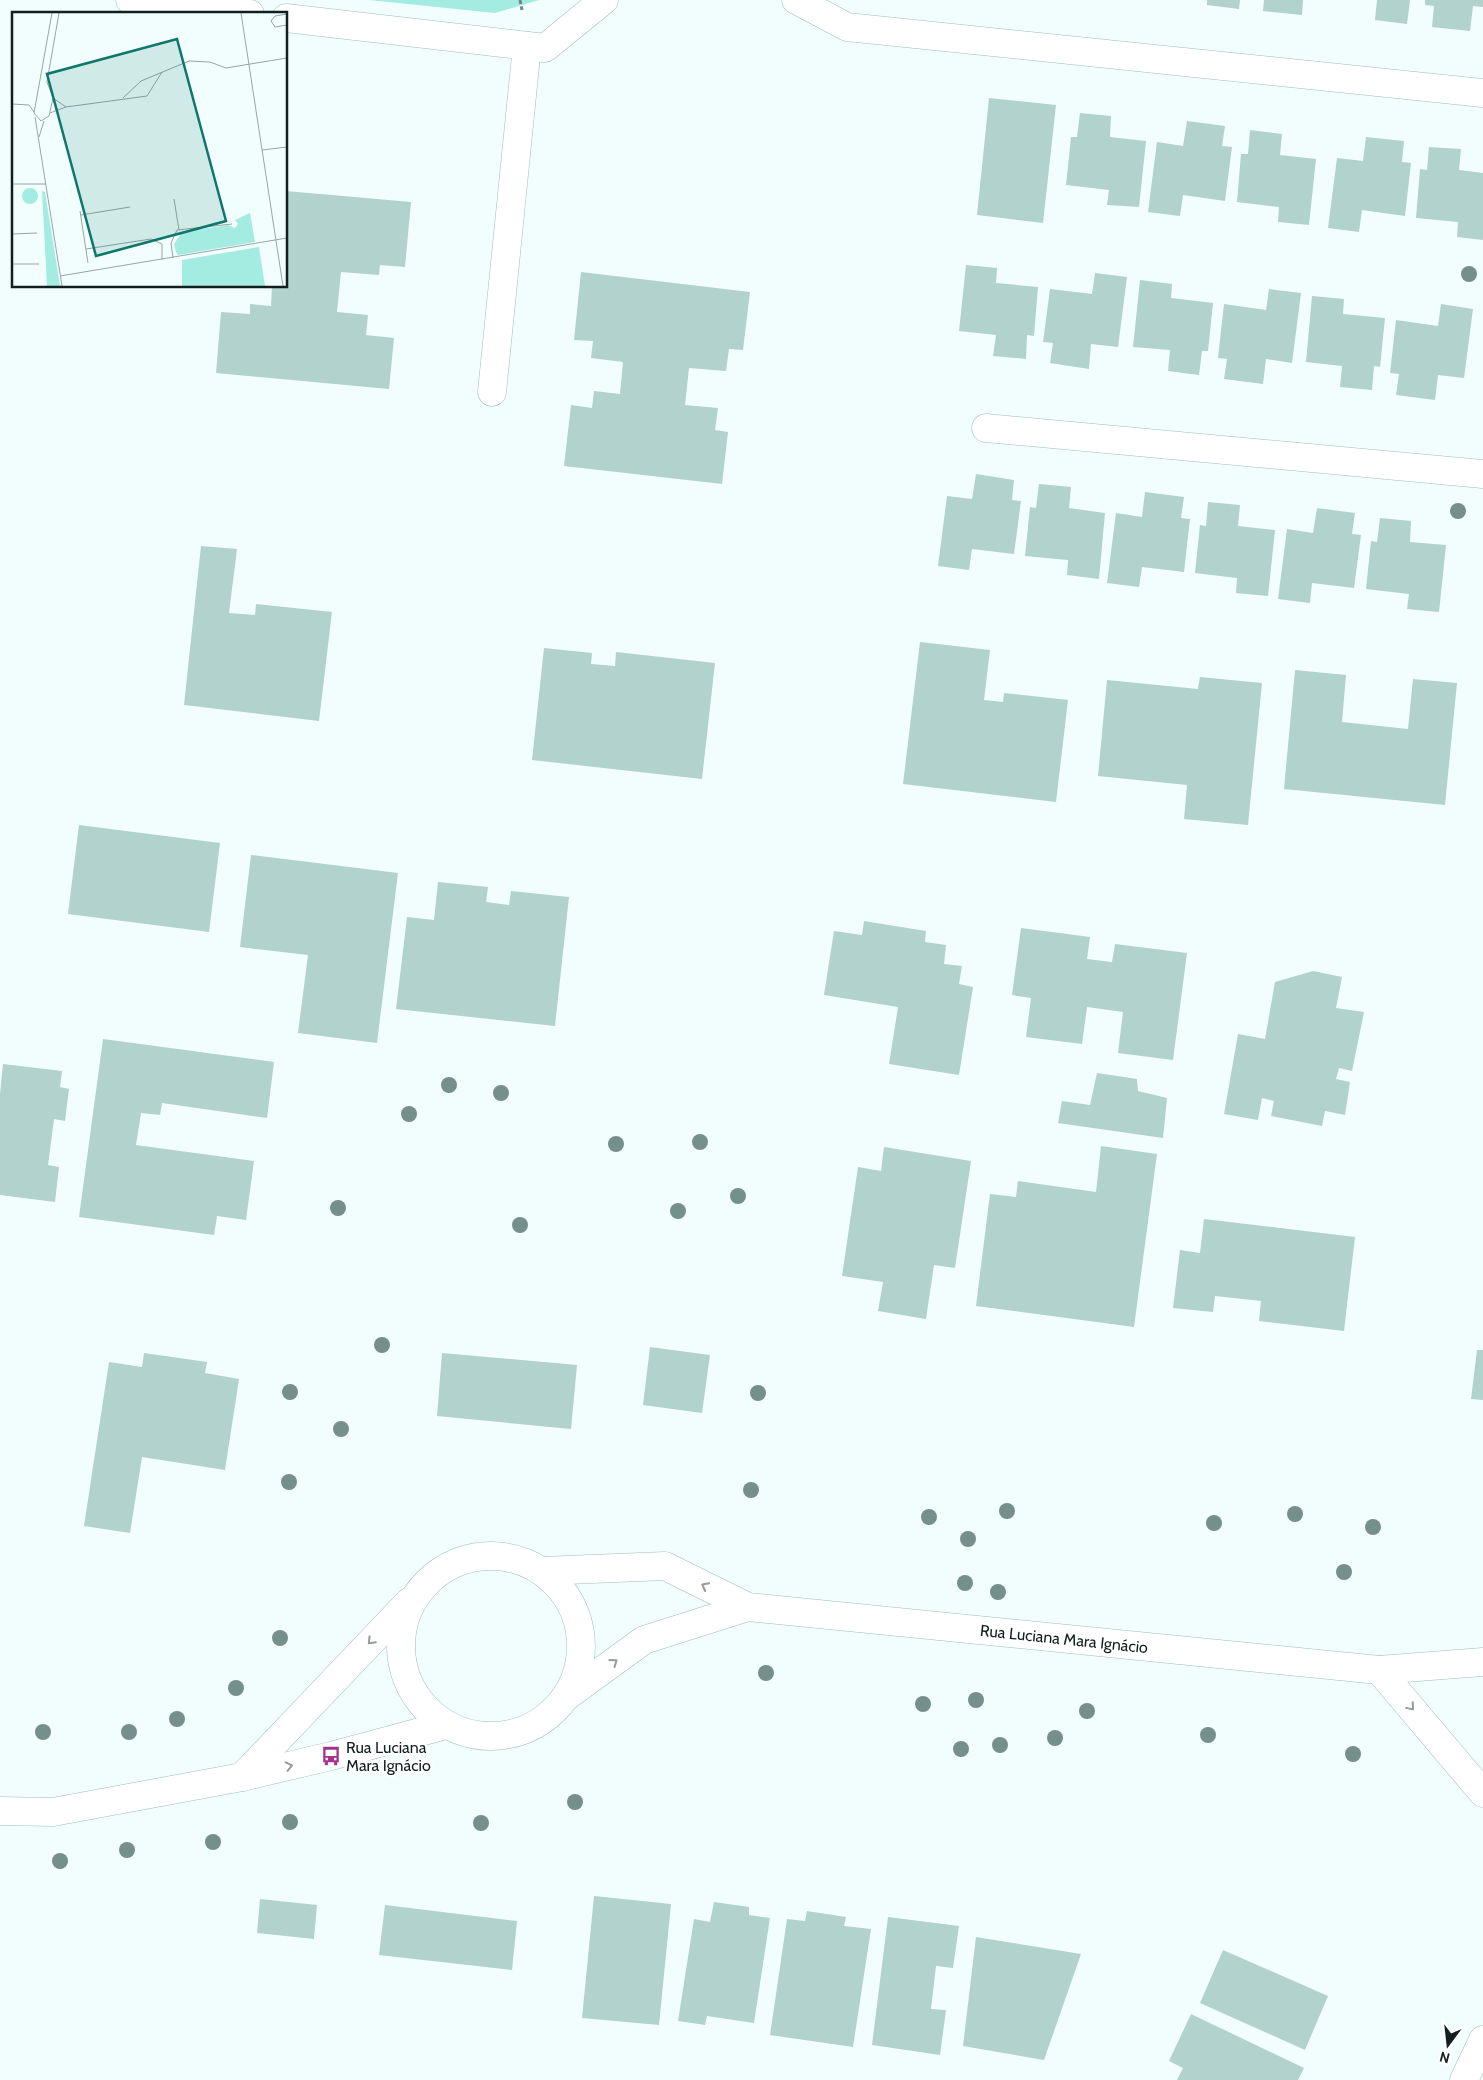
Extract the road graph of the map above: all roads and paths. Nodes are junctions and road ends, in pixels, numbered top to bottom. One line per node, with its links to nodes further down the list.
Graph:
1 (130, 0): 4 (street)
2 (604, 0): 6 (street)
3 (796, 0): 7 (street)
4 (233, 12)
5 (288, 18): 6 (street)
6 (527, 46): 8 (street)
7 (1483, 93)
8 (492, 392)
9 (986, 428): 10 (street)
10 (1483, 474)
11 (542, 1571): 12 (street); 13 (street, Rua Luciana Mara Ignácio, one-way to 11); 16 (street)
12 (417, 1593): 17 (street); 18 (street, one-way to 18)
13 (748, 1607): 15 (street, Rua Luciana Mara Ignácio); 16 (street, Rua Luciana Mara Ignácio, one-way to 13)
14 (1483, 1662): 15 (street, Rua Luciana Mara Ignácio)
15 (1379, 1670): 19 (street, one-way to 19)
16 (560, 1701): 17 (street)
17 (446, 1725): 18 (street, one-way to 17)
18 (242, 1777): 20 (street)
19 (1483, 1793)
20 (0, 1811)
21 (1483, 2040): 22 (street)
22 (1464, 2080)

